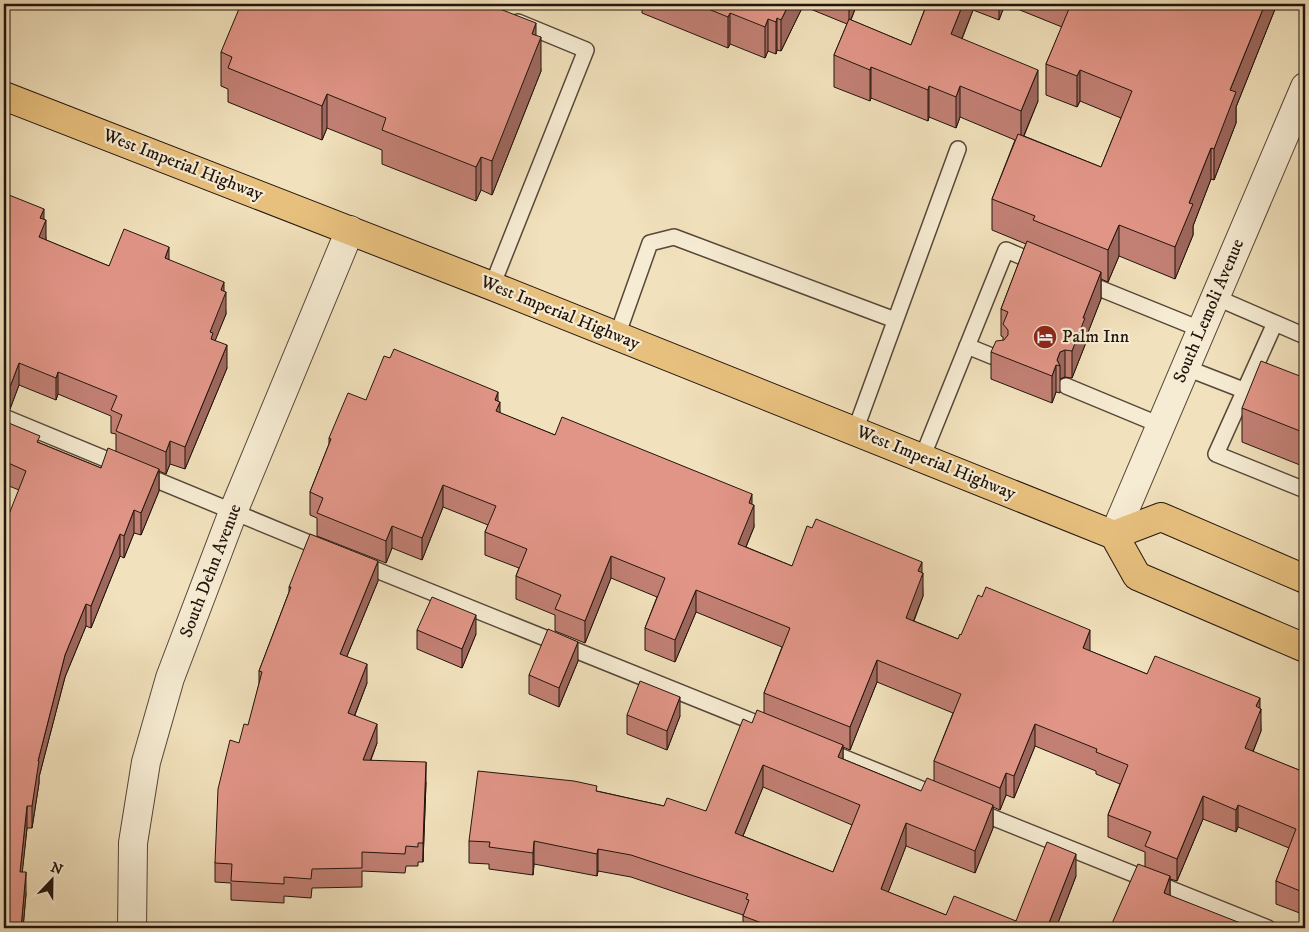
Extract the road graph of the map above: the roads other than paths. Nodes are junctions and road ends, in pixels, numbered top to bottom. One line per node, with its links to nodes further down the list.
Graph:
1 (508, 18): 8 (lane)
2 (1305, 87): 9 (street, South Lemoli Avenue)
3 (4, 96): 5 (main road, West Imperial Highway)
4 (958, 149): 10 (lane)
5 (350, 230): 8 (main road, West Imperial Highway); 25 (street, South Dehn Avenue)
6 (1053, 269): 15 (lane)
7 (1071, 277): 12 (lane)
8 (492, 286): 13 (main road, West Imperial Highway)
9 (1215, 297): 11 (lane); 12 (street, South Lemoli Avenue)
10 (896, 320): 13 (lane); 22 (lane)
11 (1275, 323): 14 (lane); 19 (lane)
12 (1200, 329): 17 (street, South Lemoli Avenue)
13 (618, 336): 22 (main road, West Imperial Highway)
14 (1305, 336)
15 (967, 346): 16 (lane); 23 (lane)
16 (999, 359)
17 (1184, 367): 19 (lane); 21 (street, South Lemoli Avenue)
18 (1066, 386): 21 (lane)
19 (1243, 390): 24 (lane)
20 (4, 417): 25 (lane)
21 (1160, 425): 26 (street, South Lemoli Avenue)
22 (855, 431): 23 (main road, West Imperial Highway)
23 (922, 458): 26 (main road, West Imperial Highway)
24 (1305, 490)
25 (234, 512): 29 (lane); 31 (street, South Dehn Avenue)
26 (1114, 535): 27 (main road); 28 (main road)
27 (1305, 578)
28 (1305, 648)
29 (788, 735)
30 (815, 746): 32 (lane)
31 (132, 928)
32 (1268, 928)

